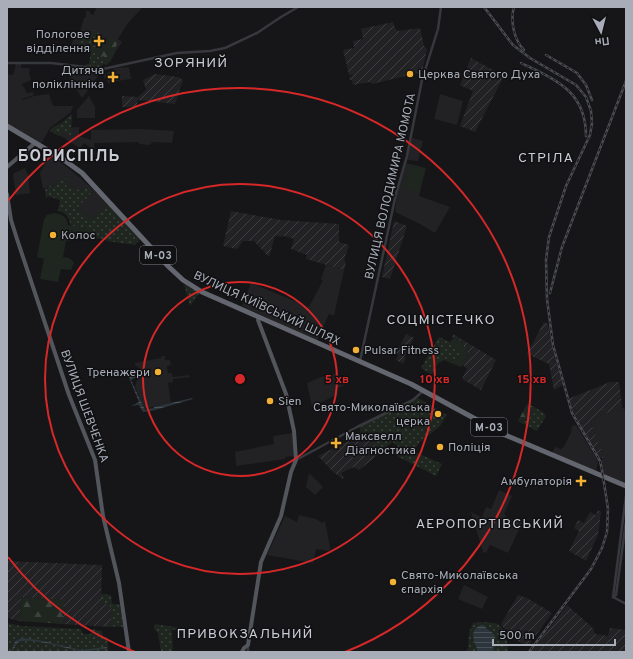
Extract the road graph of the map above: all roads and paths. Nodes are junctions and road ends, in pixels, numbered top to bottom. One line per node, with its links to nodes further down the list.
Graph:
1 (298, 7): 3 (street)
2 (441, 7): 9 (street, ВУЛИЦЯ ВОЛОДИМИРА МОМОТА)
3 (7, 63)
4 (7, 126): 5 (highway, ВУЛИЦЯ КИЇВСЬКИЙ ШЛЯХ / М-03)
5 (35, 142): 6 (main road); 8 (highway, ВУЛИЦЯ КИЇВСЬКИЙ ШЛЯХ / М-03)
6 (7, 167)
7 (7, 194): 18 (main road, ВУЛИЦЯ ШЕВЧЕНКА)
8 (259, 317): 9 (highway, ВУЛИЦЯ КИЇВСЬКИЙ ШЛЯХ / М-03); 11 (main road)
9 (360, 361): 10 (highway, ВУЛИЦЯ КИЇВСЬКИЙ ШЛЯХ / М-03)
10 (422, 392): 11 (street); 12 (highway, ВУЛИЦЯ КИЇВСЬКИЙ ШЛЯХ / М-03)
11 (296, 460): 17 (main road)
12 (626, 488)
13 (626, 496): 15 (street)
14 (626, 522): 15 (street)
15 (613, 597): 16 (street)
16 (626, 604)
17 (248, 645): 19 (main road); 20 (street)
18 (129, 652)
19 (242, 652)
20 (248, 652)

